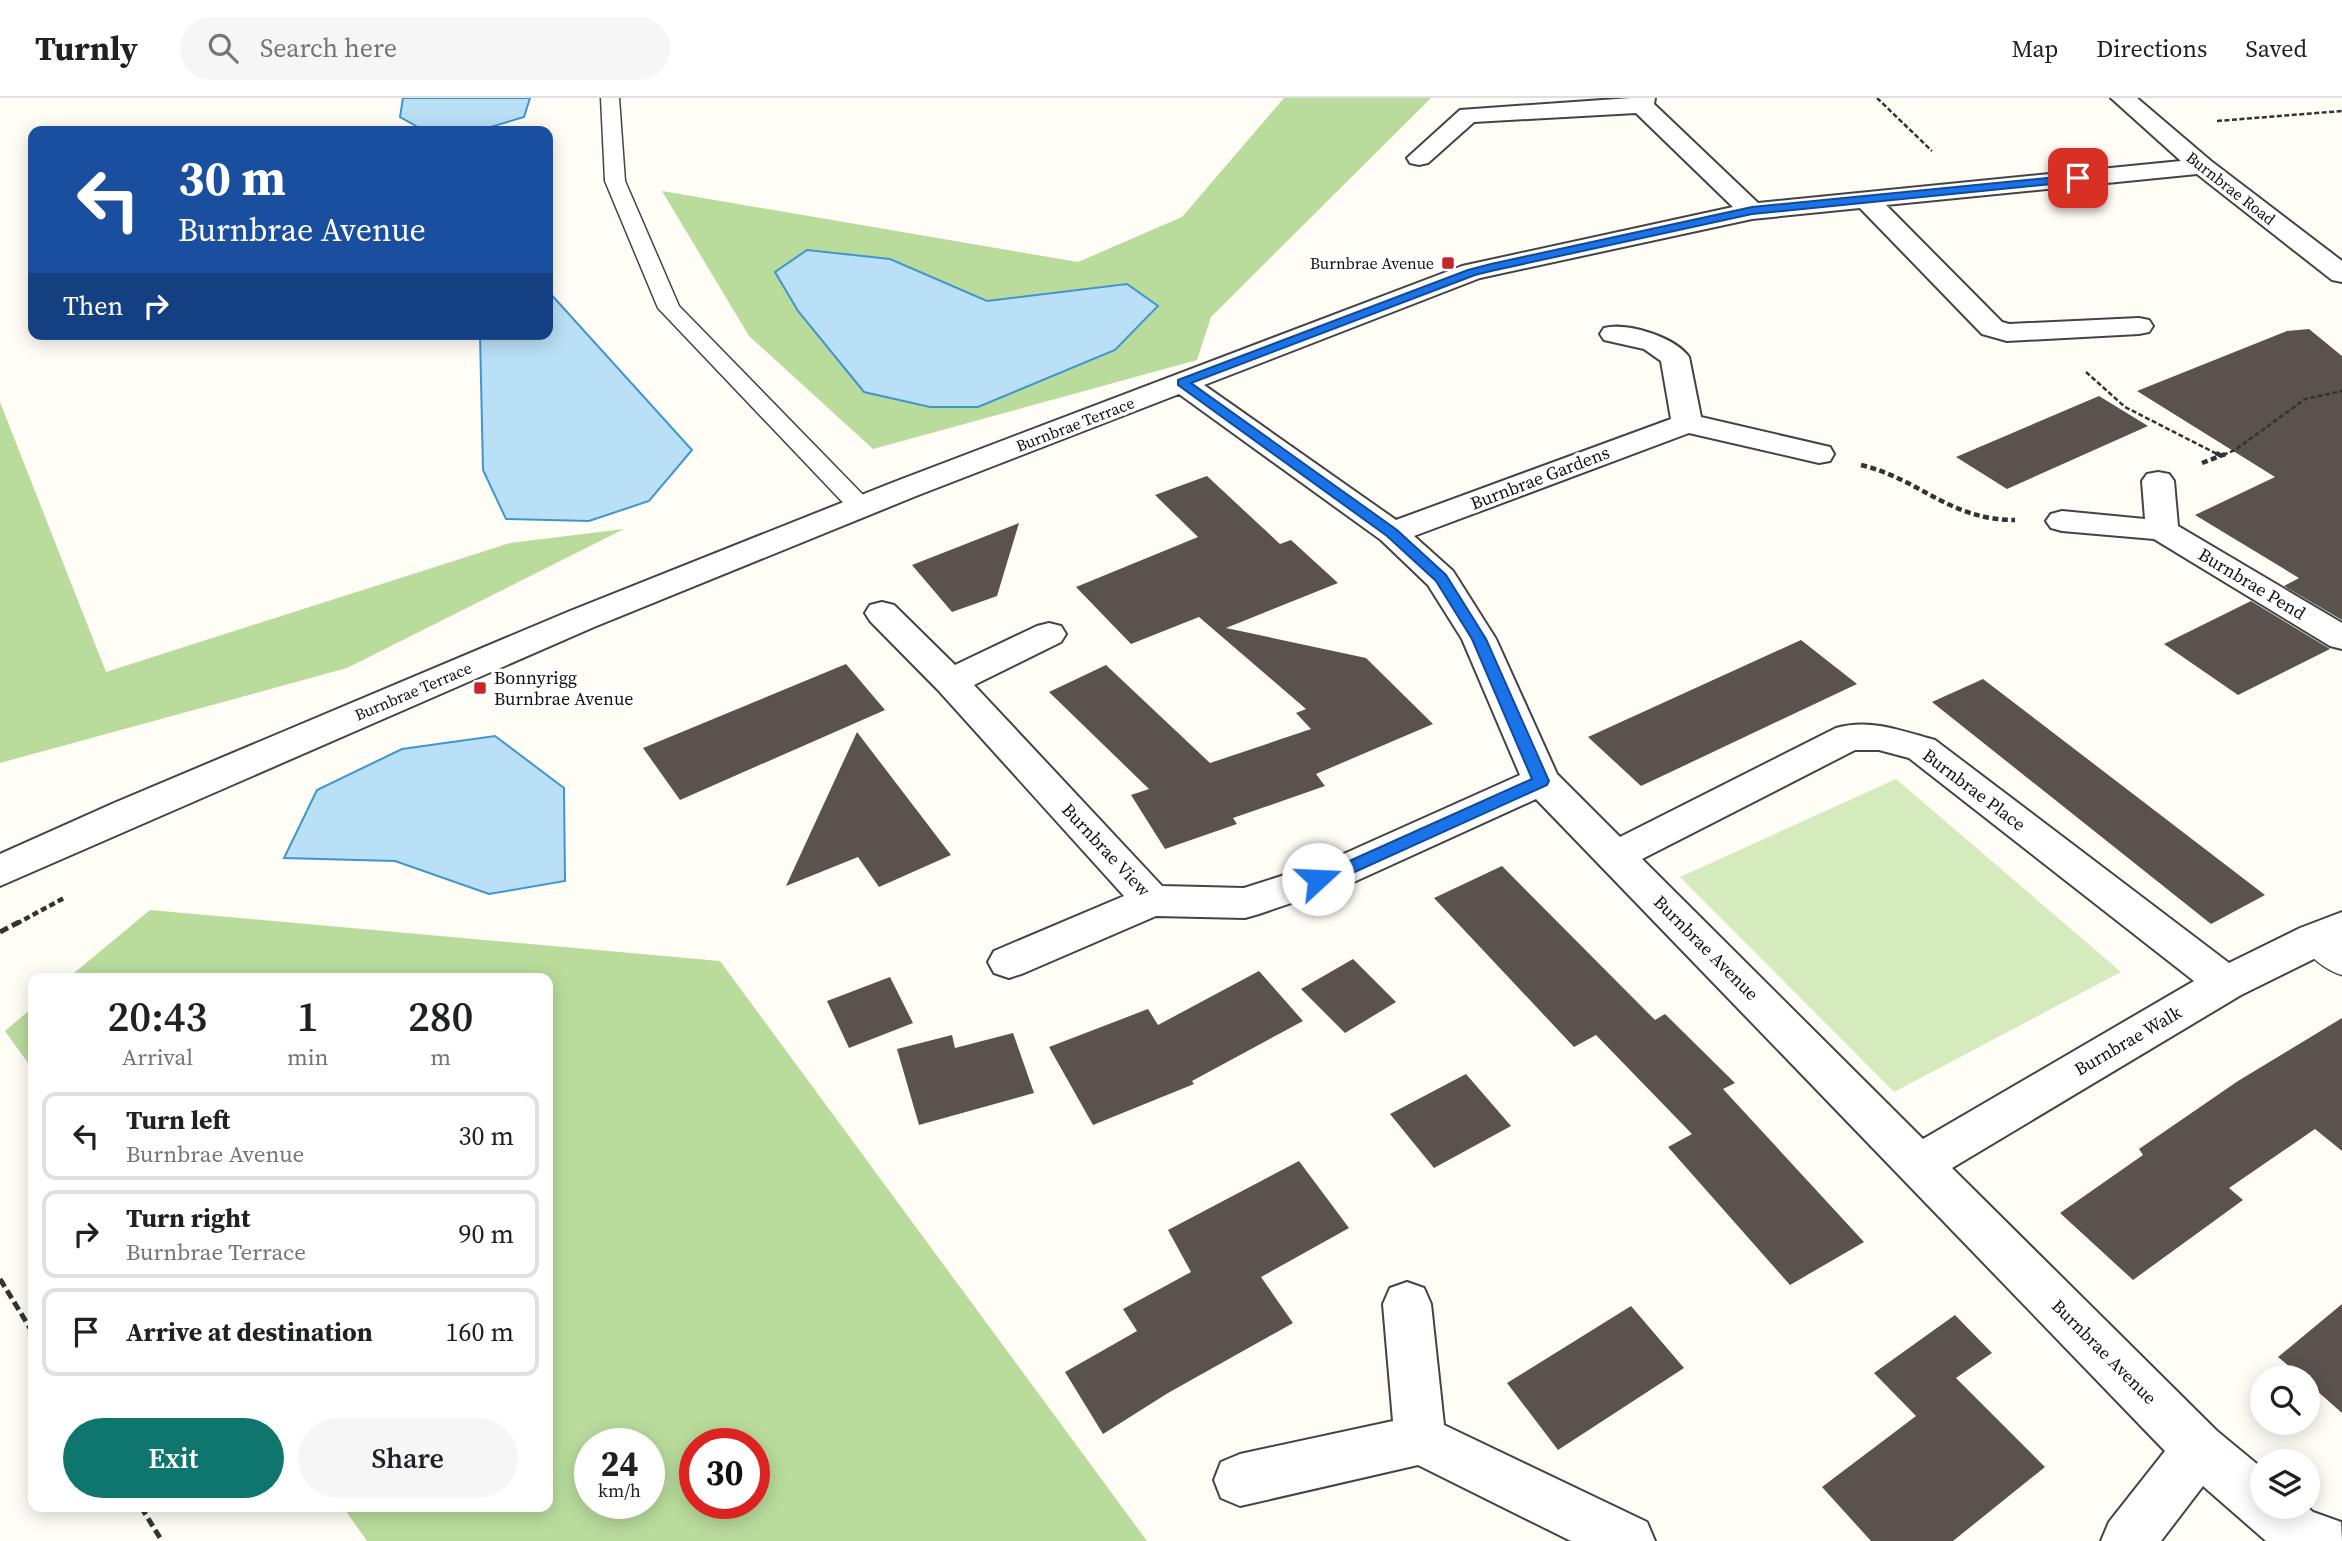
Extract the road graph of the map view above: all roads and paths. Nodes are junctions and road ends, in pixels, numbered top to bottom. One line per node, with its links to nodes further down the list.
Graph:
1 (610, 98): 22 (lane)
2 (1877, 98): 9 (path)
3 (2123, 98): 6 (street, Burnbrae Road)
4 (1643, 102): 7 (street); 11 (street)
5 (2342, 111): 6 (path)
6 (2157, 126): 8 (street, Burnbrae Road)
7 (1419, 158)
8 (2202, 166): 9 (street, Burnbrae Terrace); 12 (street, Burnbrae Road)
9 (1970, 189): 10 (street, Burnbrae Terrace)
10 (1866, 199): 11 (street, Burnbrae Terrace); 14 (street)
11 (1752, 211): 16 (street, Burnbrae Terrace)
12 (2342, 274)
13 (2139, 326): 14 (street)
14 (2042, 331): 20 (path)
15 (1614, 334): 18 (street)
16 (1182, 383): 22 (street, Burnbrae Terrace); 25 (street, Burnbrae Avenue)
17 (2342, 391): 20 (path)
18 (1688, 423): 19 (street); 25 (street, Burnbrae Gardens)
19 (1819, 454): 23 (path)
20 (2222, 456): 21 (path)
21 (2158, 481): 24 (street)
22 (861, 507): 32 (street, Burnbrae Terrace)
23 (2062, 521): 24 (street, Burnbrae Pend)
24 (2162, 530): 28 (street, Burnbrae Pend)
25 (1392, 533): 30 (street, Burnbrae Avenue)
26 (882, 613): 29 (street, Burnbrae View)
27 (1049, 634): 29 (street)
28 (2342, 638)
29 (951, 682): 33 (street, Burnbrae View)
30 (1541, 781): 31 (street, Burnbrae Avenue); 33 (street, Burnbrae View)
31 (1615, 856): 36 (street, Burnbrae Place); 37 (street, Burnbrae Avenue)
32 (0, 871)
33 (1152, 901): 35 (street)
34 (2333, 944): 36 (street, Burnbrae Walk)
35 (1009, 962)
36 (2226, 983): 37 (street, Burnbrae Walk)
37 (1919, 1164): 42 (street, Burnbrae Avenue)
38 (0, 1279): 40 (path)
39 (1407, 1304): 41 (street)
40 (28, 1325)
41 (1420, 1440): 43 (street); 48 (street)
42 (2199, 1449): 44 (street, Burnbrae Avenue); 49 (street)
43 (1240, 1480)
44 (2250, 1492)
45 (144, 1512): 47 (path)
46 (2281, 1519): 50 (street, Burnbrae Avenue)
47 (162, 1541)
48 (1628, 1541)
49 (2128, 1541)
50 (2322, 1541)

